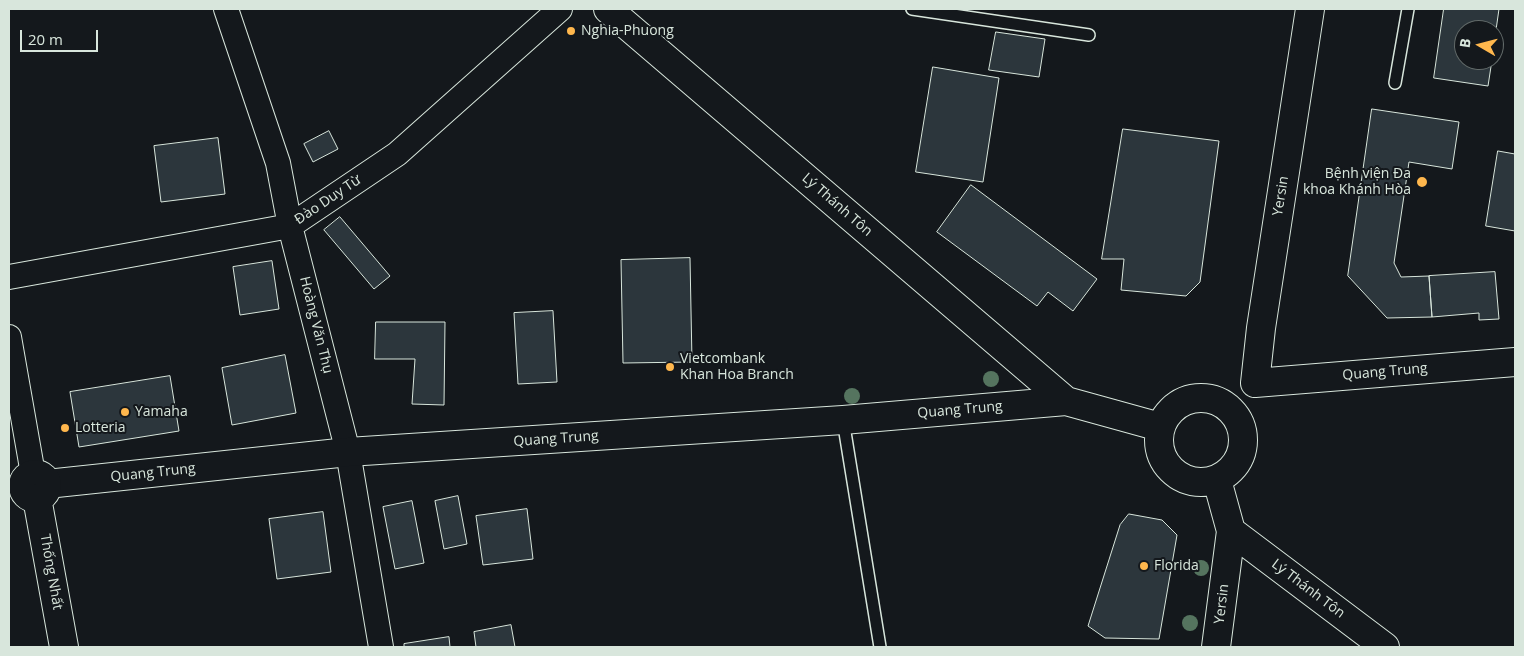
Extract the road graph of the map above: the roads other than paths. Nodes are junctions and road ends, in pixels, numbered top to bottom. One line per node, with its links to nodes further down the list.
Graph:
1 (226, 9): 9 (street, Hoàng Văn Thụ)
2 (560, 9): 9 (street, Đào Duy Từ)
3 (608, 9): 14 (street, Lý Thánh Tôn)
4 (912, 9): 7 (lane)
5 (1310, 9): 13 (street, Yersin)
6 (1408, 9): 8 (lane)
7 (1090, 35)
8 (1395, 83)
9 (290, 226): 10 (street, Đào Duy Từ); 18 (street, Hoàng Văn Thụ)
10 (9, 277)
11 (9, 337): 20 (street, Thống Nhất)
12 (1515, 362): 13 (street, Quang Trung)
13 (1255, 383): 15 (street)
14 (1066, 401): 16 (street, Quang Trung); 17 (street)
15 (1229, 407): 17 (street); 19 (street)
16 (843, 420): 18 (street, Quang Trung); 24 (lane)
17 (1160, 427): 19 (street)
18 (348, 452): 20 (street, Quang Trung); 23 (street, Hoàng Văn Thụ)
19 (1217, 480): 21 (street)
20 (27, 487): 22 (street, Thống Nhất)
21 (1232, 531): 25 (street, Yersin); 26 (street, Lý Thánh Tôn)
22 (64, 647)
23 (381, 647)
24 (880, 647)
25 (1216, 647)
26 (1385, 647)

